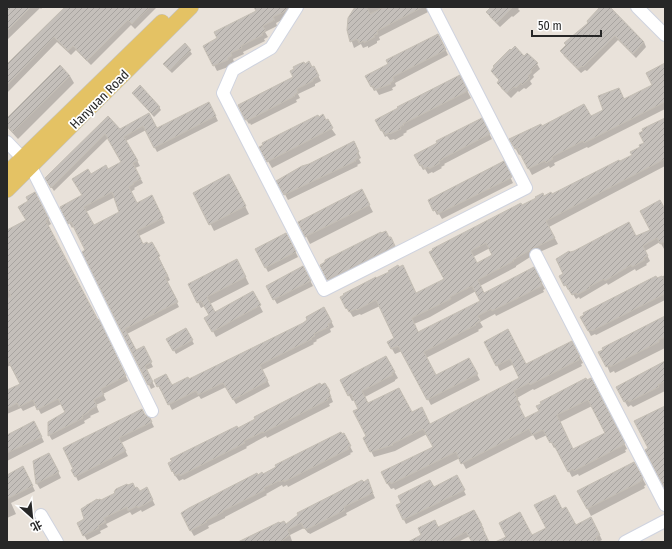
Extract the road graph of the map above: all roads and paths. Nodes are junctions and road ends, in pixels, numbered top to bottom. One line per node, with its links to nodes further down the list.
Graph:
1 (177, 7): 8 (main road, Hanyuan Road)
2 (191, 7): 8 (main road, Hanyuan Road)
3 (297, 7): 4 (street)
4 (433, 7)
5 (637, 7): 6 (street)
6 (665, 35)
7 (7, 142): 8 (street)
8 (26, 162): 9 (main road, Hanyuan Road); 10 (main road, Hanyuan Road); 12 (street)
9 (7, 173)
10 (7, 190)
11 (536, 255): 13 (street)
12 (152, 411)
13 (665, 505)
14 (41, 515): 16 (street)
15 (665, 521): 17 (street)
16 (57, 542)
17 (625, 542)

